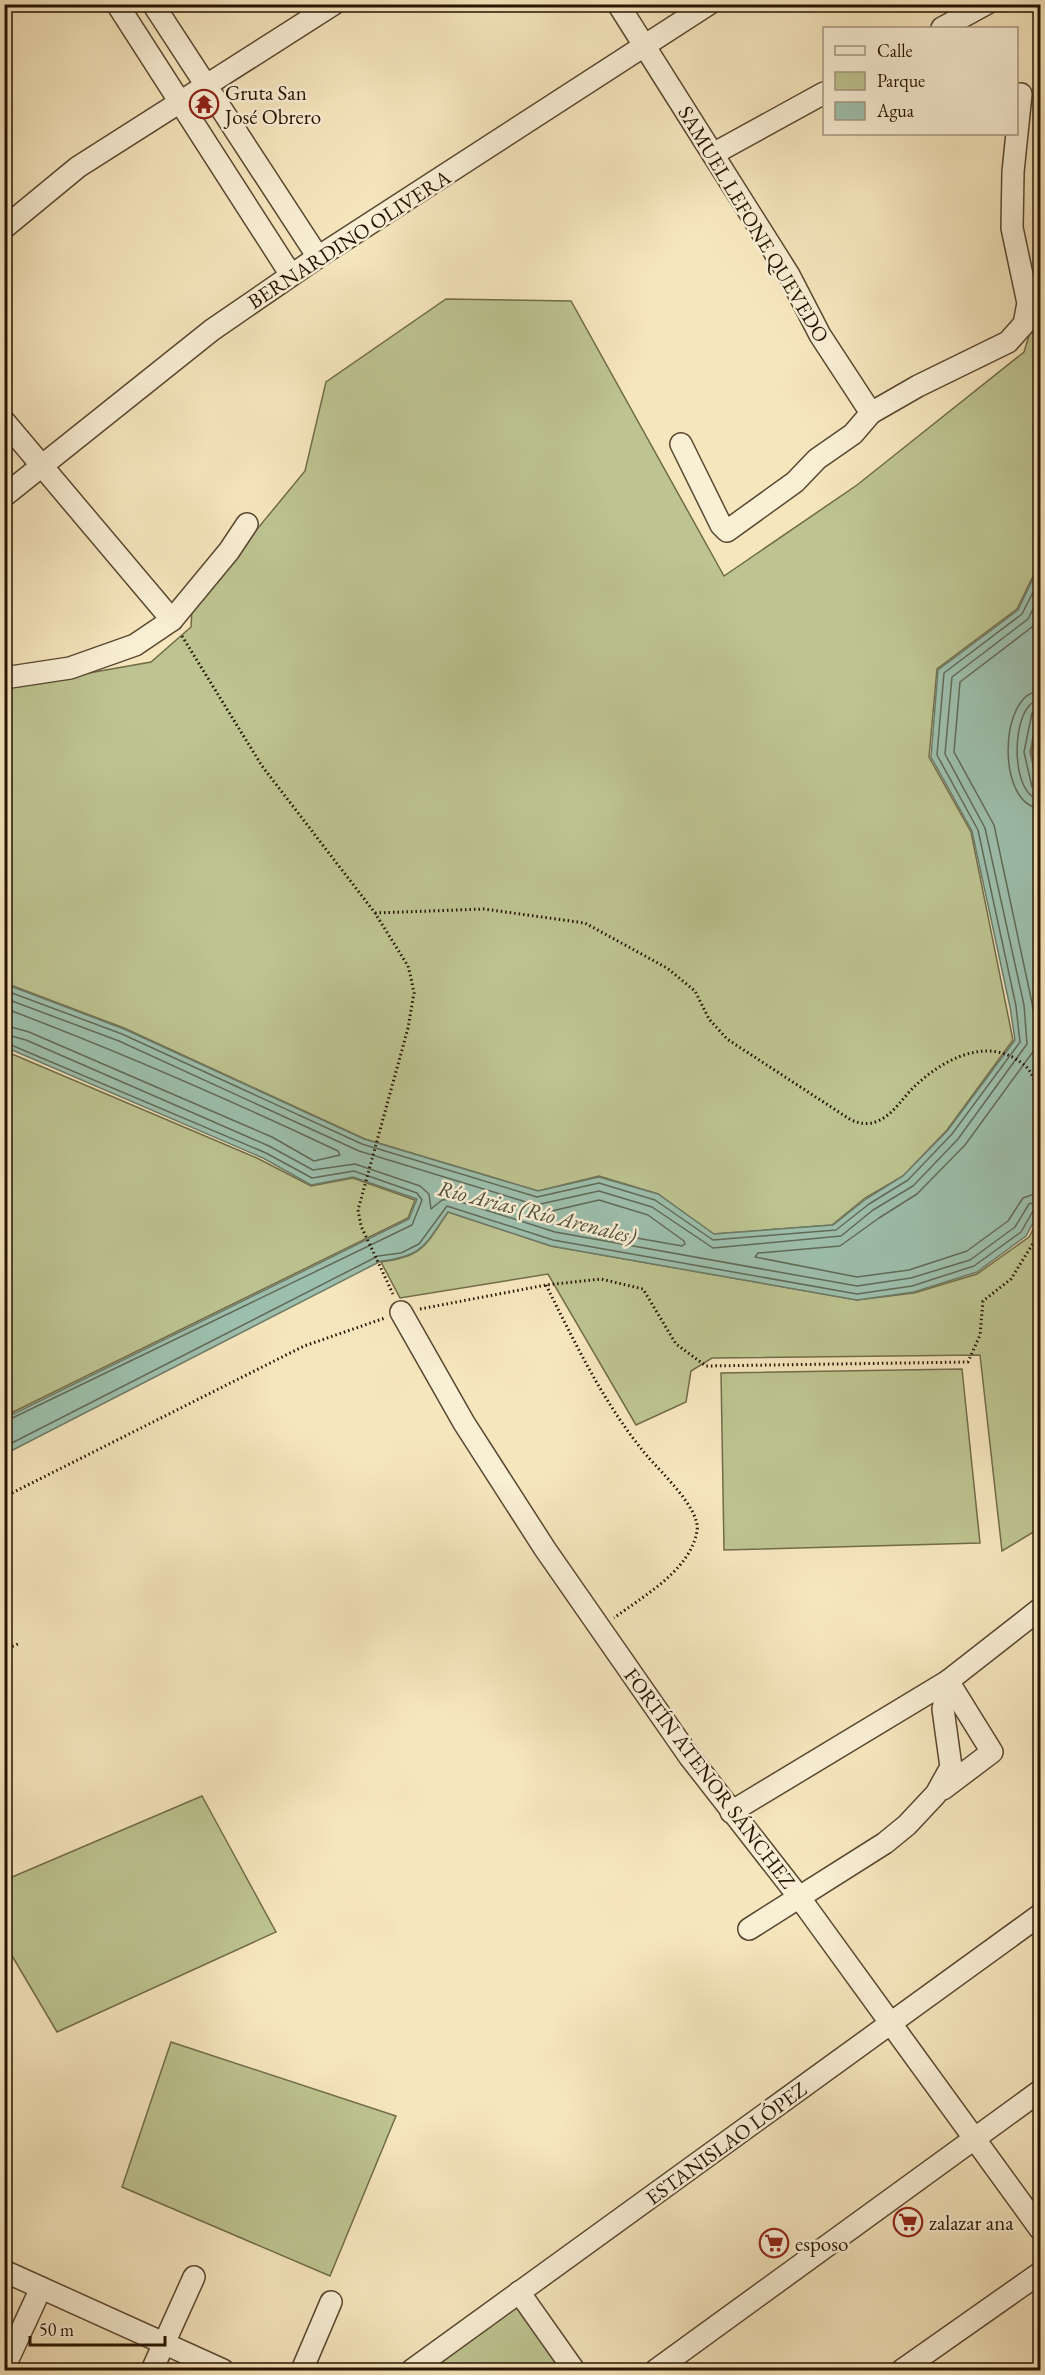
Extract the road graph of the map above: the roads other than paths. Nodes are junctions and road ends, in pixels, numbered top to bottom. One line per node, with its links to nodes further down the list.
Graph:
1 (117, 4): 12 (street)
2 (153, 4): 9 (street)
3 (334, 4): 9 (street)
4 (618, 4): 8 (street, SAMUEL LEFONE QUEVEDO)
5 (709, 4): 8 (street, BERNARDINO OLIVERA)
6 (986, 4): 7 (street)
7 (944, 27)
8 (644, 46): 15 (street, SAMUEL LEFONE QUEVEDO); 17 (street, BERNARDINO OLIVERA)
9 (207, 87): 12 (street); 17 (street)
10 (823, 94): 15 (street)
11 (1022, 94): 13 (street)
12 (182, 103): 16 (street); 18 (street)
13 (1018, 129)
14 (1017, 135): 19 (street)
15 (713, 154): 19 (street, SAMUEL LEFONE QUEVEDO)
16 (4, 228)
17 (318, 257): 18 (street, BERNARDINO OLIVERA)
18 (291, 275): 22 (street, BERNARDINO OLIVERA)
19 (871, 414): 21 (street)
20 (4, 421): 22 (street)
21 (681, 444)
22 (42, 466): 23 (street, BERNARDINO OLIVERA); 25 (street)
23 (4, 496)
24 (247, 524): 25 (street)
25 (172, 620): 26 (street)
26 (4, 678)
27 (401, 1312): 31 (street, FORTÍN ATENOR SÁNCHEZ)
28 (1041, 1609): 29 (street)
29 (948, 1681): 30 (street); 30 (street); 31 (street)
30 (936, 1794): 32 (street)
31 (731, 1812): 32 (street, FORTÍN ATENOR SÁNCHEZ)
32 (799, 1898): 34 (street); 35 (street, FORTÍN ATENOR SÁNCHEZ)
33 (1041, 1915): 35 (street, ESTANISLAO LÓPEZ)
34 (749, 1929)
35 (892, 2024): 37 (street, FORTÍN ATENOR SÁNCHEZ); 43 (street, ESTANISLAO LÓPEZ)
36 (1041, 2091): 37 (street)
37 (975, 2139): 38 (street, FORTÍN ATENOR SÁNCHEZ); 52 (street)
38 (1041, 2229)
39 (4, 2271): 42 (street)
40 (1041, 2273): 53 (street)
41 (194, 2277): 45 (street)
42 (40, 2288): 45 (street); 46 (street)
43 (519, 2292): 50 (street, ESTANISLAO LÓPEZ); 51 (street)
44 (331, 2302): 49 (street)
45 (164, 2344): 47 (street); 48 (street)
46 (4, 2368)
47 (152, 2370)
48 (223, 2370)
49 (302, 2370)
50 (412, 2370)
51 (574, 2370)
52 (656, 2370)
53 (902, 2370)

